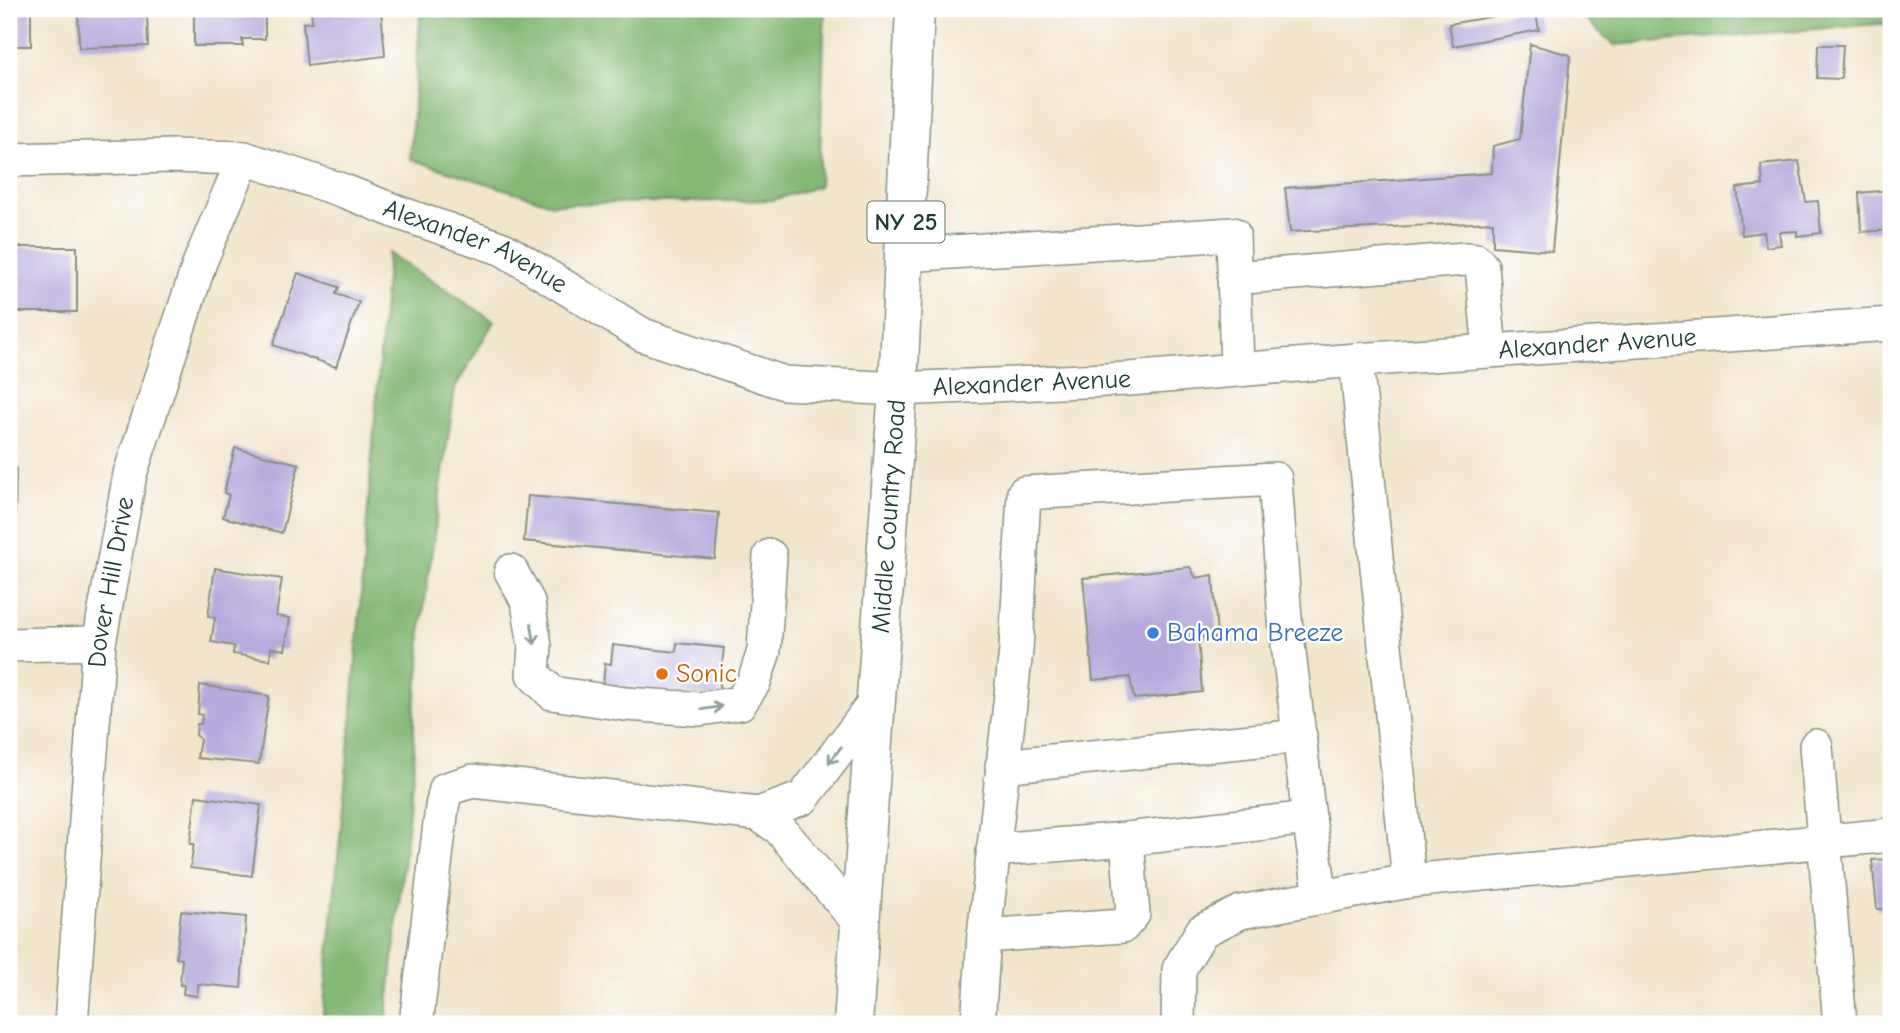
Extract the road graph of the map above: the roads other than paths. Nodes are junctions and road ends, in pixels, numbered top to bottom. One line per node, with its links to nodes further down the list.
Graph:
1 (900, 9): 3 (street)
2 (915, 9): 3 (main road, Middle Country Road / NY 25)
3 (913, 54): 6 (main road, Middle Country Road / NY 25)
4 (244, 158): 5 (street, Alexander Avenue); 12 (street, Alexander Avenue); 15 (street, Dover Hill Drive)
5 (9, 160)
6 (904, 255): 7 (street); 12 (main road, Middle Country Road / NY 25)
7 (1234, 278): 9 (street); 11 (street)
8 (1891, 324): 9 (street, Alexander Avenue)
9 (1490, 351): 10 (street, Alexander Avenue)
10 (1356, 359): 11 (street, Alexander Avenue); 27 (street)
11 (1237, 370): 12 (street, Alexander Avenue)
12 (898, 389): 17 (main road, Middle Country Road / NY 25)
13 (770, 556): 14 (street, one-way to 13)
14 (511, 571)
15 (99, 643): 16 (street); 31 (street, Dover Hill Drive)
16 (9, 645)
17 (876, 701): 21 (street, one-way to 21); 29 (main road, Middle Country Road / NY 25)
18 (1300, 736): 20 (street); 20 (street); 22 (street)
19 (1816, 746): 25 (street)
20 (1002, 766): 26 (street)
21 (758, 814): 29 (street); 32 (street)
22 (1309, 818): 24 (street); 28 (street)
23 (1891, 835): 25 (street)
24 (1127, 839): 26 (street); 30 (street)
25 (1823, 842): 27 (street); 36 (street)
26 (993, 850): 30 (street)
27 (1409, 881): 28 (street)
28 (1321, 897): 35 (street)
29 (860, 924): 33 (main road, Middle Country Road / NY 25)
30 (984, 936): 34 (street)
31 (71, 1024)
32 (416, 1024)
33 (853, 1024)
34 (978, 1024)
35 (1178, 1024)
36 (1840, 1024)

